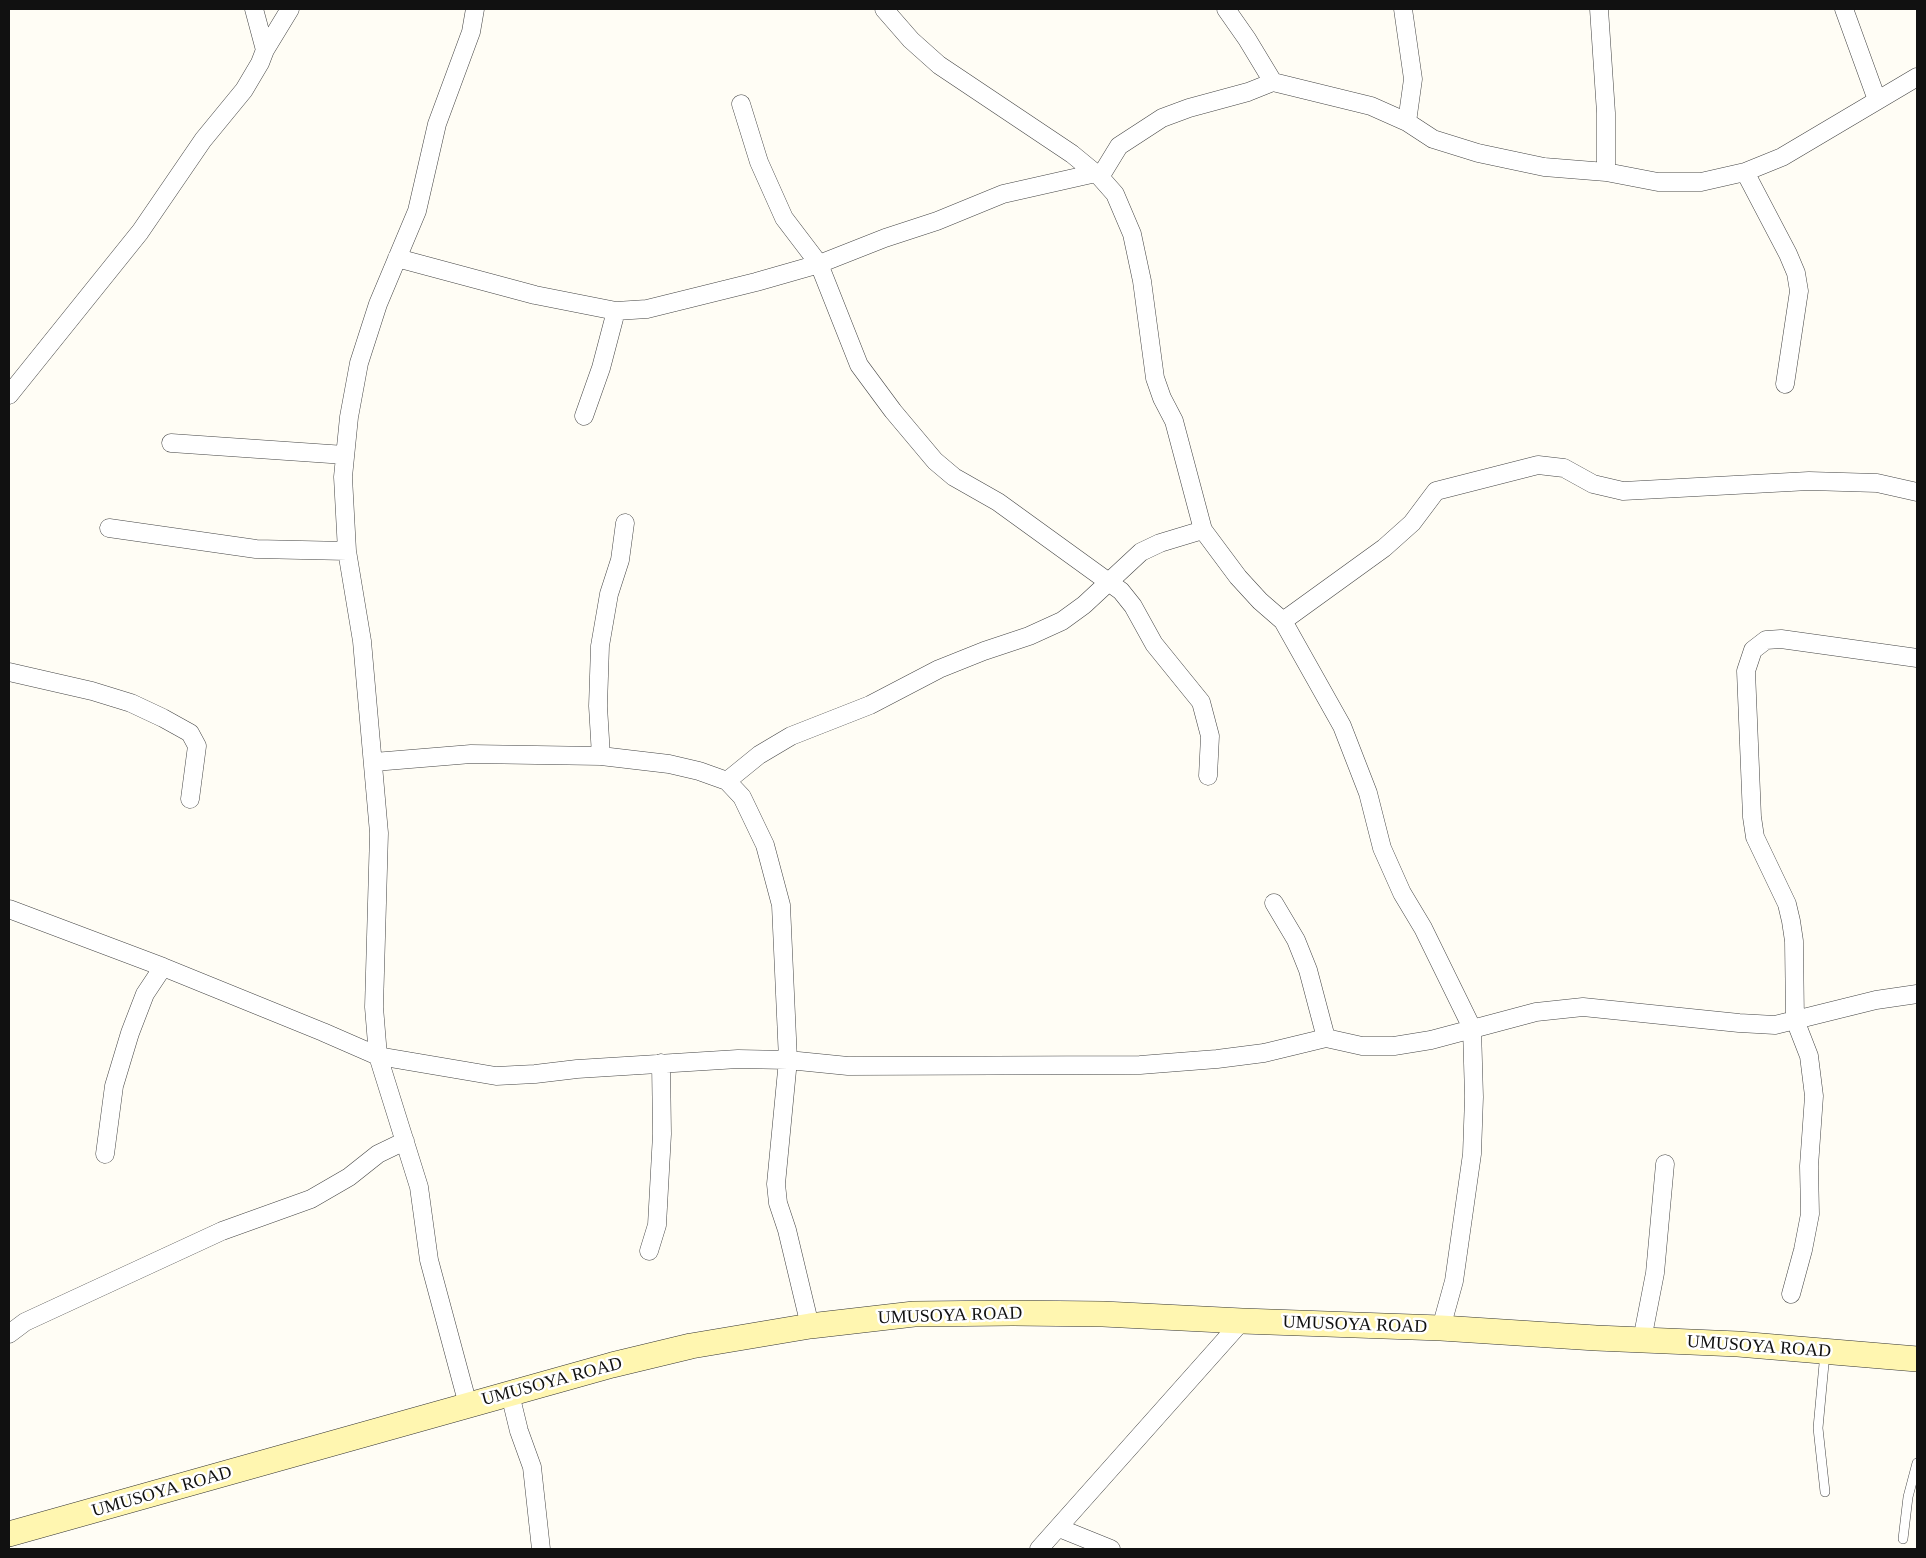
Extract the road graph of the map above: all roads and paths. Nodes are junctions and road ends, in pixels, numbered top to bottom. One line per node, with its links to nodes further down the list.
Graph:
1 (474, 9): 18 (street)
2 (884, 9): 17 (street)
3 (1226, 9): 11 (street)
4 (1403, 9): 14 (street)
5 (1599, 9): 15 (street)
6 (1844, 9): 12 (street)
7 (289, 11): 8 (street); 9 (street)
8 (255, 13): 9 (street)
9 (265, 50): 22 (street)
10 (1917, 77): 12 (street)
11 (1273, 82): 14 (street); 17 (street)
12 (1877, 100): 16 (street)
13 (740, 104): 19 (street)
14 (1407, 122): 15 (street)
15 (1606, 172): 16 (street)
16 (1745, 172): 21 (street)
17 (1098, 175): 19 (street); 29 (street)
18 (397, 258): 20 (street); 25 (street)
19 (819, 264): 20 (street); 31 (street)
20 (616, 310): 23 (street)
21 (1785, 384)
22 (9, 395)
23 (584, 416)
24 (171, 444): 25 (street)
25 (346, 455): 30 (street)
26 (1917, 492): 32 (street)
27 (625, 523): 35 (street)
28 (109, 528): 30 (street)
29 (1203, 530): 31 (street); 32 (street)
30 (347, 551): 36 (street)
31 (1110, 582): 37 (street); 38 (street)
32 (1283, 620): 45 (street)
33 (1917, 658): 44 (street)
34 (9, 672): 39 (street)
35 (601, 756): 36 (street); 38 (street)
36 (374, 762): 47 (street)
37 (1208, 776)
38 (727, 781): 48 (street)
39 (190, 799)
40 (1274, 903): 46 (street)
41 (9, 910): 42 (street)
42 (163, 967): 47 (street); 51 (street)
43 (1917, 994): 44 (street)
44 (1795, 1020): 45 (street); 54 (street)
45 (1472, 1028): 46 (street); 57 (street)
46 (1326, 1038): 48 (street)
47 (378, 1056): 49 (street); 50 (street)
48 (788, 1060): 49 (street); 56 (street)
49 (661, 1063): 53 (street)
50 (405, 1141): 58 (street); 63 (street)
51 (105, 1154)
52 (1665, 1164): 59 (street)
53 (649, 1251)
54 (1791, 1294)
55 (1242, 1321): 56 (main road, UMUSOYA ROAD); 57 (main road, UMUSOYA ROAD); 66 (street)
56 (810, 1326): 62 (main road, UMUSOYA ROAD)
57 (1441, 1328): 59 (main road, UMUSOYA ROAD)
58 (9, 1334)
59 (1642, 1340): 60 (main road, UMUSOYA ROAD)
60 (1825, 1351): 61 (main road, UMUSOYA ROAD); 65 (lane)
61 (1915, 1358)
62 (510, 1394): 63 (main road, UMUSOYA ROAD); 69 (street)
63 (468, 1405): 67 (main road, UMUSOYA ROAD)
64 (1917, 1463): 68 (lane)
65 (1825, 1492)
66 (1059, 1528): 70 (street); 71 (street)
67 (9, 1534)
68 (1903, 1538)
69 (541, 1549)
70 (1039, 1549)
71 (1111, 1549)

